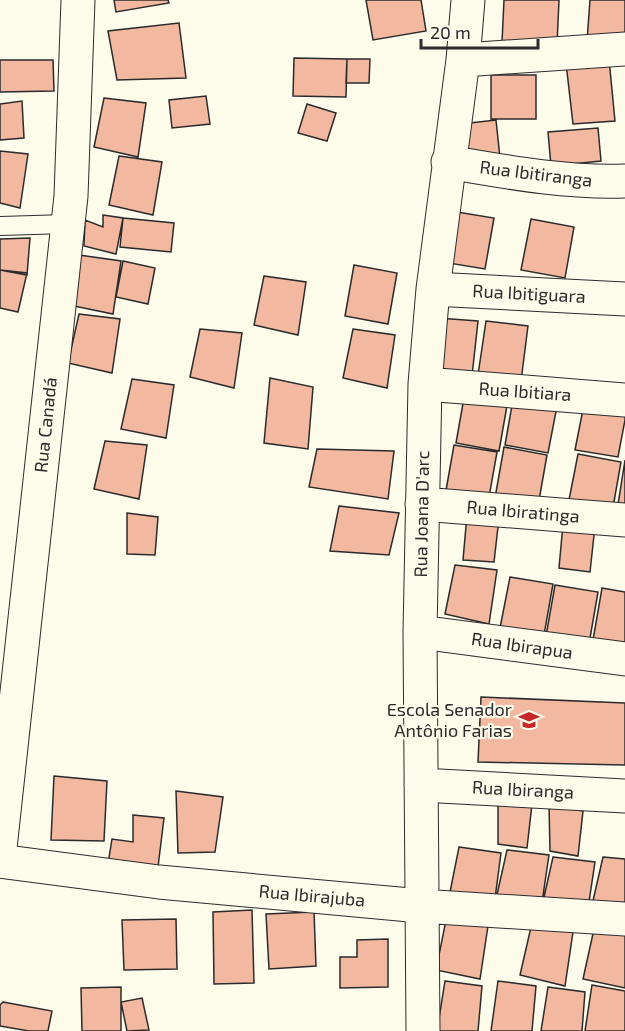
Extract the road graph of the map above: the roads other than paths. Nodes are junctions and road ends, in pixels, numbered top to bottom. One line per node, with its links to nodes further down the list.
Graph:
1 (78, 0): 7 (street, Rua Canadá)
2 (468, 0): 4 (street, Rua Joana D'arc)
3 (625, 50): 4 (street)
4 (463, 60): 5 (street, Rua Joana D'arc)
5 (448, 162): 6 (street, Rua Ibitiranga); 9 (street, Rua Joana D'arc)
6 (625, 181)
7 (67, 224): 8 (lane); 19 (street, Rua Canadá)
8 (0, 226)
9 (433, 289): 10 (street, Rua Ibitiguara); 11 (street, Rua Joana D'arc)
10 (625, 299)
11 (425, 384): 12 (street, Rua Ibitiara); 13 (street, Rua Joana D'arc)
12 (625, 400)
13 (422, 504): 14 (street, Rua Ibiratinga); 15 (street, Rua Joana D'arc)
14 (625, 520)
15 (420, 632): 16 (street, Rua Ibirapua); 17 (street, Rua Joana D'arc)
16 (625, 659)
17 (421, 785): 18 (street, Rua Ibiranga); 21 (street, Rua Joana D'arc)
18 (625, 796)
19 (0, 848)
20 (0, 861): 21 (street, Rua Ibirajuba)
21 (421, 906): 22 (street, Rua Ibirajuba); 23 (street, Rua Joana D'arc)
22 (625, 919)
23 (423, 1031)

